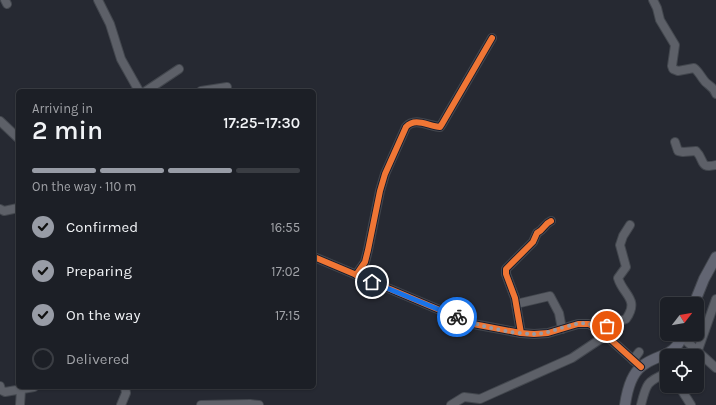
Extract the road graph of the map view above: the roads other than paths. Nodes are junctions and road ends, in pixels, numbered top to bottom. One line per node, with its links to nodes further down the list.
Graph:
1 (98, 0): 6 (street)
2 (653, 0): 9 (street)
3 (492, 38): 20 (street)
4 (179, 69): 7 (street)
5 (226, 87): 8 (street)
6 (138, 89)
7 (149, 89)
8 (214, 89)
9 (716, 94)
10 (0, 121): 11 (street)
11 (16, 136)
12 (675, 142): 13 (street)
13 (716, 165)
14 (16, 209): 15 (street)
15 (1, 213)
16 (551, 221): 23 (street)
17 (630, 225): 26 (street)
18 (716, 257): 21 (main road)
19 (316, 258): 20 (street)
20 (356, 274): 25 (street)
21 (697, 297)
22 (716, 299): 27 (street)
23 (516, 304): 24 (street); 25 (street)
24 (562, 329): 25 (street); 26 (street)
25 (521, 333)
26 (603, 333): 28 (street); 40 (street)
27 (690, 344): 28 (main road); 29 (street)
28 (635, 358): 41 (main road)
29 (716, 368)
30 (660, 376): 42 (street)
31 (0, 386): 34 (street)
32 (25, 389): 34 (street)
33 (125, 389): 37 (street)
34 (21, 390): 36 (street)
35 (683, 393): 43 (street)
36 (20, 405)
37 (121, 405)
38 (201, 405): 39 (street)
39 (259, 405)
40 (451, 405)
41 (625, 405)
42 (642, 405)
43 (691, 405)

